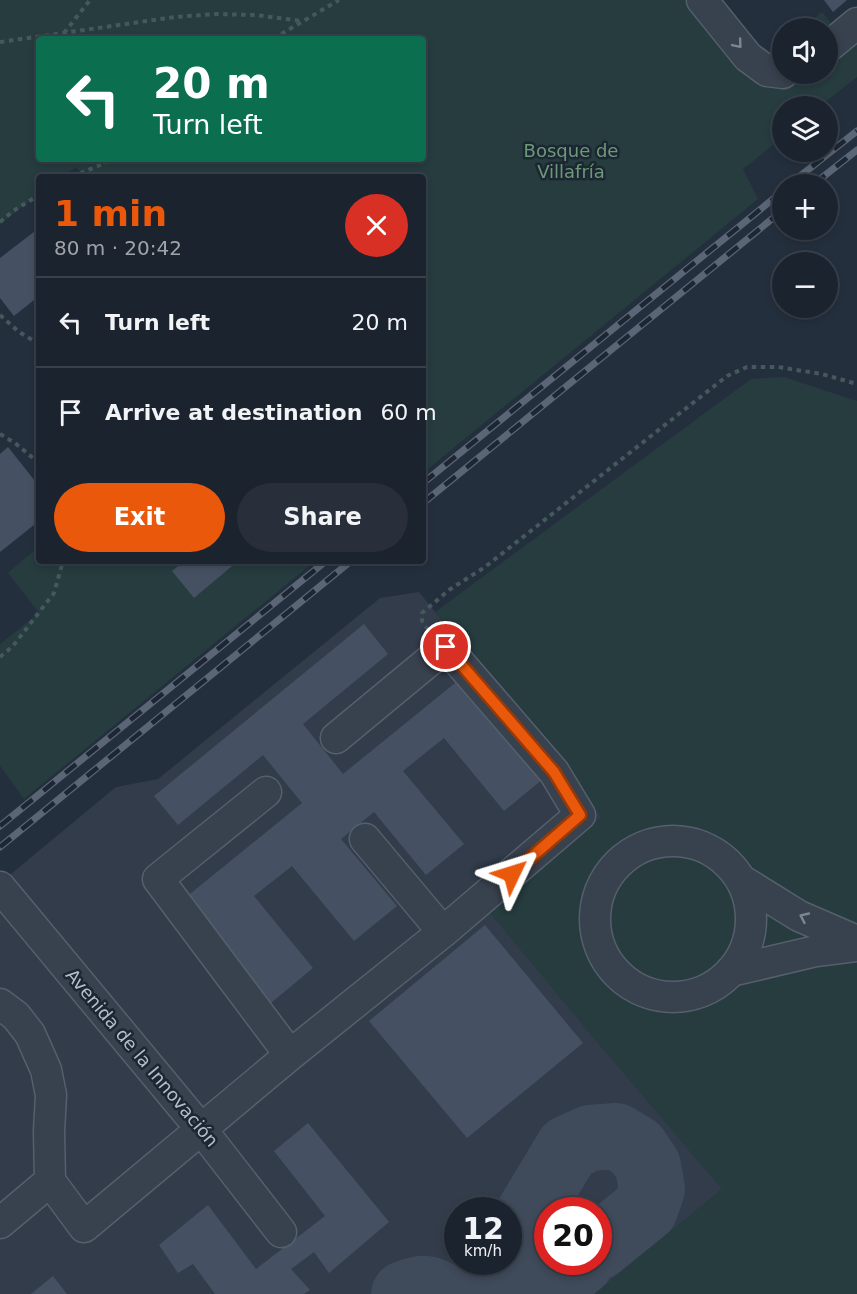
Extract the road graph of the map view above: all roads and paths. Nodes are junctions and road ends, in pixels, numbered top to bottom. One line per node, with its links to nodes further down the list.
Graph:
1 (90, 0): 6 (path)
2 (339, 0): 4 (path)
3 (702, 0): 12 (street, one-way to 12)
4 (302, 21): 6 (path); 8 (path)
5 (857, 23): 10 (street)
6 (64, 33): 7 (path)
7 (43, 36)
8 (279, 36)
9 (36, 37): 11 (path)
10 (838, 39)
11 (0, 42)
12 (772, 72)
13 (107, 162): 14 (path)
14 (79, 174)
15 (36, 197): 16 (path)
16 (0, 222)
17 (0, 315): 18 (path)
18 (36, 342)
19 (857, 384): 23 (path)
20 (0, 434): 21 (path)
21 (36, 460)
22 (62, 564): 24 (path)
23 (446, 647): 25 (street); 30 (street)
24 (0, 657)
25 (336, 738)
26 (266, 792): 35 (street)
27 (365, 839): 30 (street)
28 (741, 880): 31 (street, one-way to 28); 33 (street); 33 (street)
29 (0, 887): 36 (street, Avenida de la Innovación)
30 (443, 932): 35 (street)
31 (857, 941)
32 (857, 946): 33 (street)
33 (730, 971)
34 (0, 1004): 37 (street)
35 (290, 1055): 36 (street)
36 (201, 1129): 37 (street); 39 (street, Avenida de la Innovación)
37 (50, 1181): 38 (street)
38 (0, 1223)
39 (281, 1232)

